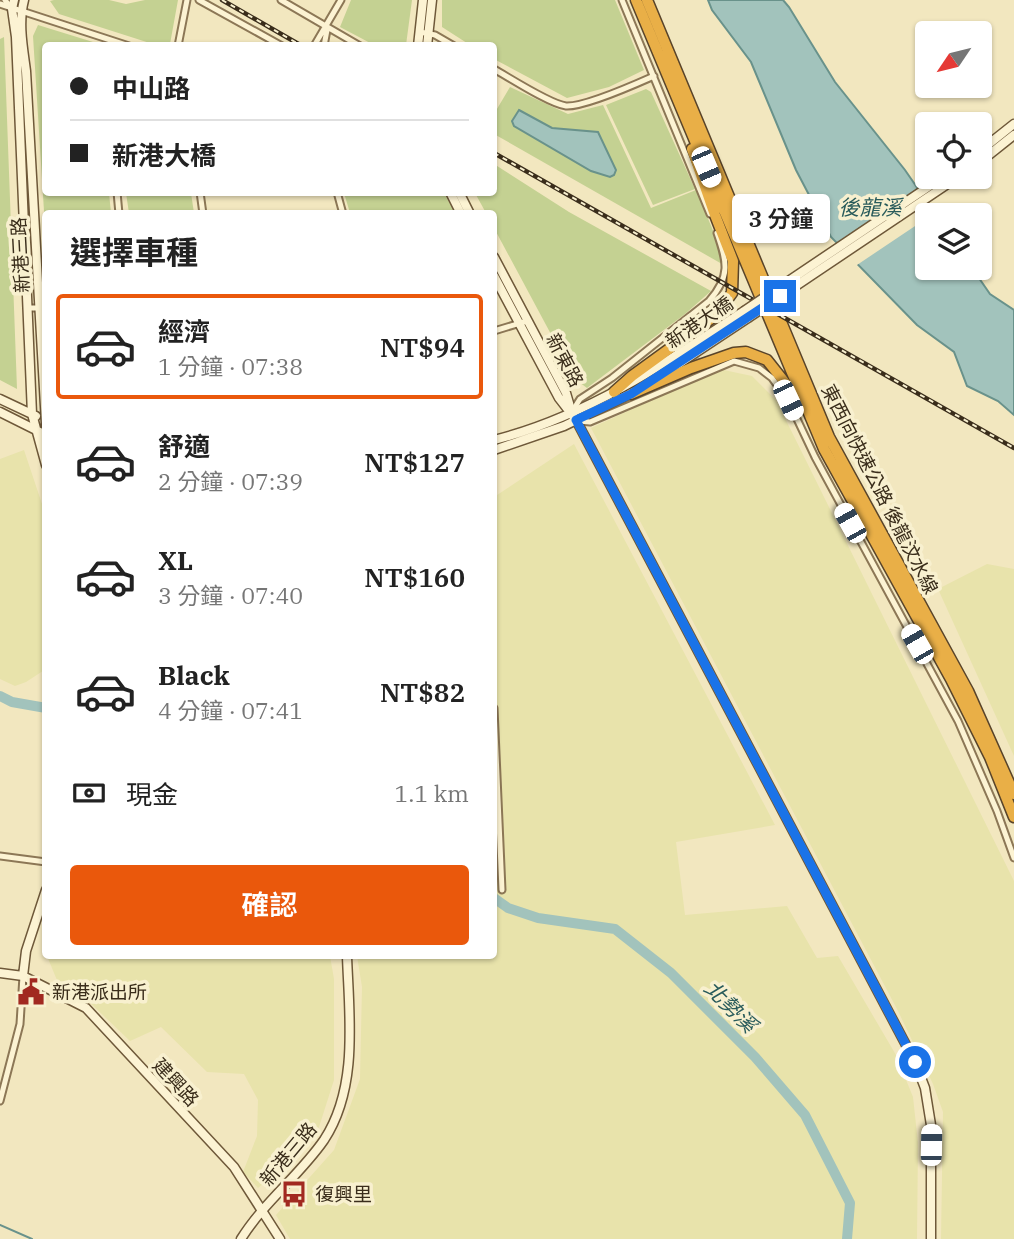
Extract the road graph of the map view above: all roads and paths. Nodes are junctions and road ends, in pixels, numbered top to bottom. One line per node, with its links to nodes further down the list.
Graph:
1 (24, 0): 11 (street, 新港三路)
2 (187, 0): 17 (street)
3 (199, 0): 18 (street)
4 (281, 0): 12 (street)
5 (341, 0): 12 (street)
6 (423, 0): 13 (street)
7 (432, 0): 13 (street)
8 (622, 0): 27 (street)
9 (636, 0): 25 (highway, 東西向快速公路 後龍汶水線)
10 (647, 0): 25 (highway, 東西向快速公路 後龍汶水線)
11 (9, 4): 14 (street); 37 (street, 新港三路); 38 (street, 新港三路)
12 (327, 27): 19 (street); 20 (street); 21 (street)
13 (424, 33): 22 (street); 23 (street); 24 (street)
14 (101, 37): 15 (street); 16 (street)
15 (102, 42)
16 (117, 42)
17 (179, 42)
18 (275, 42)
19 (317, 42)
20 (325, 42)
21 (353, 42)
22 (420, 42)
23 (426, 42)
24 (445, 42)
25 (664, 55): 28 (highway, 東西向快速公路 後龍汶水線); 58 (highway, 東西向快速公路 後龍汶水線)
26 (497, 71): 27 (street)
27 (654, 76): 40 (street)
28 (668, 76): 44 (highway); 47 (highway, 東西向快速公路 後龍汶水線)
29 (1014, 124): 31 (street)
30 (1014, 135): 32 (street)
31 (992, 143)
32 (992, 152)
33 (926, 189): 39 (street, 新港大橋, bridge)
34 (939, 189): 39 (street, 新港大橋, bridge)
35 (497, 264): 41 (street, 新東路)
36 (497, 281): 41 (street, 新東路)
37 (28, 308): 38 (street); 49 (street, 新港三路)
38 (42, 308)
39 (746, 314): 44 (street, 新港大橋); 45 (street, 新港大橋)
40 (683, 322): 43 (street); 50 (street)
41 (523, 323): 42 (street); 50 (street, 新東路)
42 (497, 330)
43 (688, 334)
44 (614, 392): 50 (street, 新港大橋)
45 (631, 394): 47 (highway); 50 (street, 新港大橋)
46 (0, 399): 49 (street)
47 (807, 411): 59 (highway, 東西向快速公路 後龍汶水線)
48 (0, 412): 52 (street)
49 (32, 414): 51 (street); 52 (street, 新港三路)
50 (574, 417): 54 (street); 56 (street); 61 (street); 72 (street, 新東路)
51 (42, 419)
52 (37, 430): 53 (street); 55 (street, 新港三路)
53 (42, 433)
54 (497, 439)
55 (42, 449)
56 (497, 449)
57 (497, 776): 63 (street)
58 (1014, 794)
59 (1014, 817)
60 (0, 856): 62 (street)
61 (1014, 858)
62 (42, 861)
63 (502, 890)
64 (42, 902): 67 (street)
65 (348, 959): 69 (street, 新港三路)
66 (0, 973): 67 (street, 建興路)
67 (23, 976): 68 (street); 69 (street, 建興路)
68 (0, 1101)
69 (261, 1210): 70 (street, 新港三路); 71 (street, 建興路)
70 (240, 1239)
71 (280, 1239)
72 (931, 1239)

